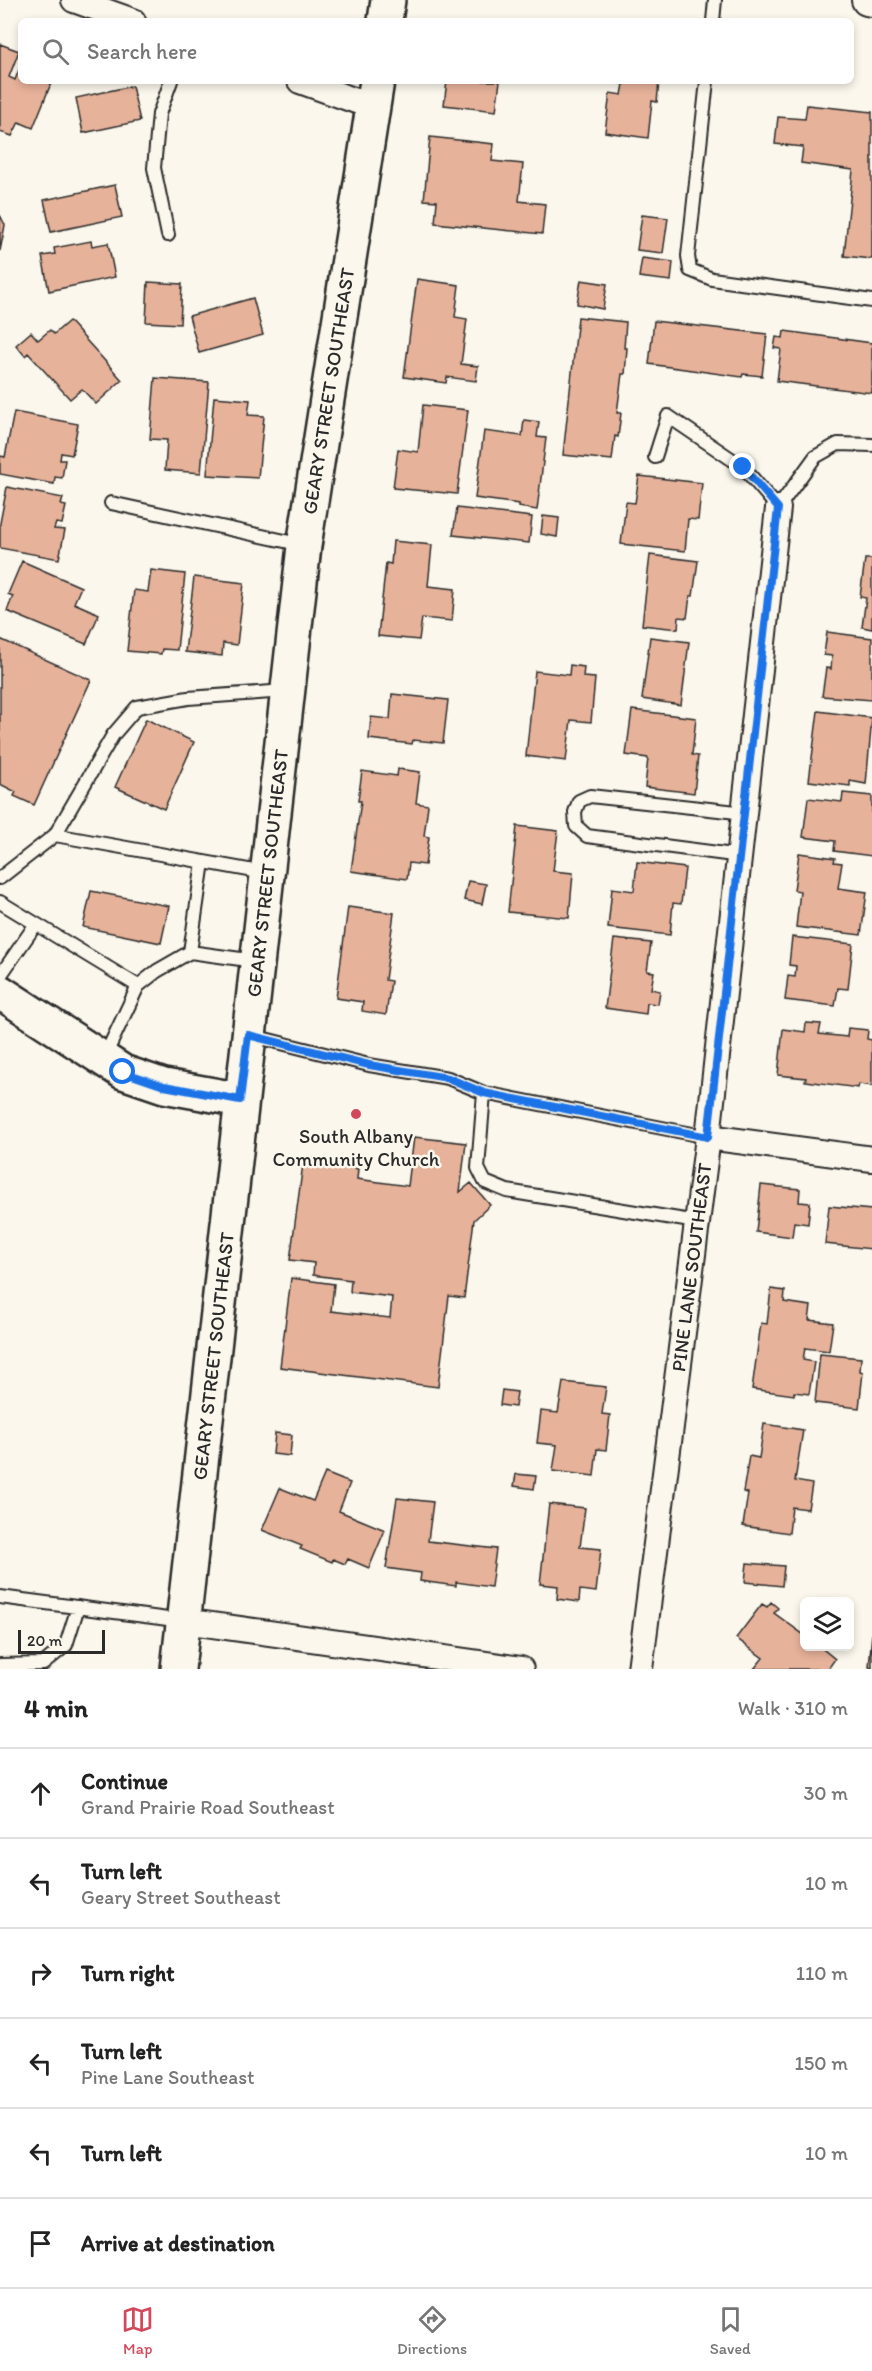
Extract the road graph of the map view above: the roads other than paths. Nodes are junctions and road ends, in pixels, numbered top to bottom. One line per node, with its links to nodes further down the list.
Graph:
1 (74, 0): 6 (street)
2 (388, 0): 7 (main road)
3 (715, 0): 8 (lane)
4 (867, 0): 5 (street)
5 (872, 1)
6 (125, 18)
7 (385, 18)
8 (713, 18)
9 (170, 84): 13 (lane)
10 (317, 84): 12 (street)
11 (706, 84): 14 (lane)
12 (375, 94): 19 (main road, GEARY STREET SOUTHEAST)
13 (168, 235)
14 (872, 301)
15 (872, 445): 18 (lane)
16 (655, 457): 18 (lane)
17 (111, 503): 19 (lane)
18 (778, 508): 21 (street, PINE LANE SOUTHEAST)
19 (304, 546): 20 (main road, GEARY STREET SOUTHEAST)
20 (287, 691): 22 (lane); 25 (main road, GEARY STREET SOUTHEAST)
21 (746, 813): 23 (street, PINE LANE SOUTHEAST); 23 (lane)
22 (55, 835): 24 (lane); 26 (lane)
23 (741, 856): 38 (street, PINE LANE SOUTHEAST)
24 (203, 862): 25 (lane); 29 (lane)
25 (266, 874): 30 (main road, GEARY STREET SOUTHEAST)
26 (0, 878)
27 (0, 902): 28 (lane)
28 (36, 924): 31 (lane); 32 (lane)
29 (190, 952): 30 (lane); 32 (lane)
30 (256, 962): 34 (main road, GEARY STREET SOUTHEAST)
31 (0, 976)
32 (138, 986): 35 (lane)
33 (0, 992): 35 (main road)
34 (248, 1035): 36 (lane); 37 (main road, GEARY STREET SOUTHEAST)
35 (104, 1059): 37 (main road)
36 (484, 1093): 38 (lane); 40 (lane)
37 (240, 1100): 43 (main road, GEARY STREET SOUTHEAST)
38 (708, 1137): 39 (street); 40 (street, PINE LANE SOUTHEAST)
39 (872, 1159)
40 (697, 1222): 47 (street, PINE LANE SOUTHEAST)
41 (0, 1597): 42 (lane)
42 (78, 1607): 43 (lane); 44 (lane)
43 (184, 1621): 45 (main road, GEARY STREET SOUTHEAST); 46 (street)
44 (0, 1665)
45 (178, 1669)
46 (521, 1669)
47 (640, 1669)

